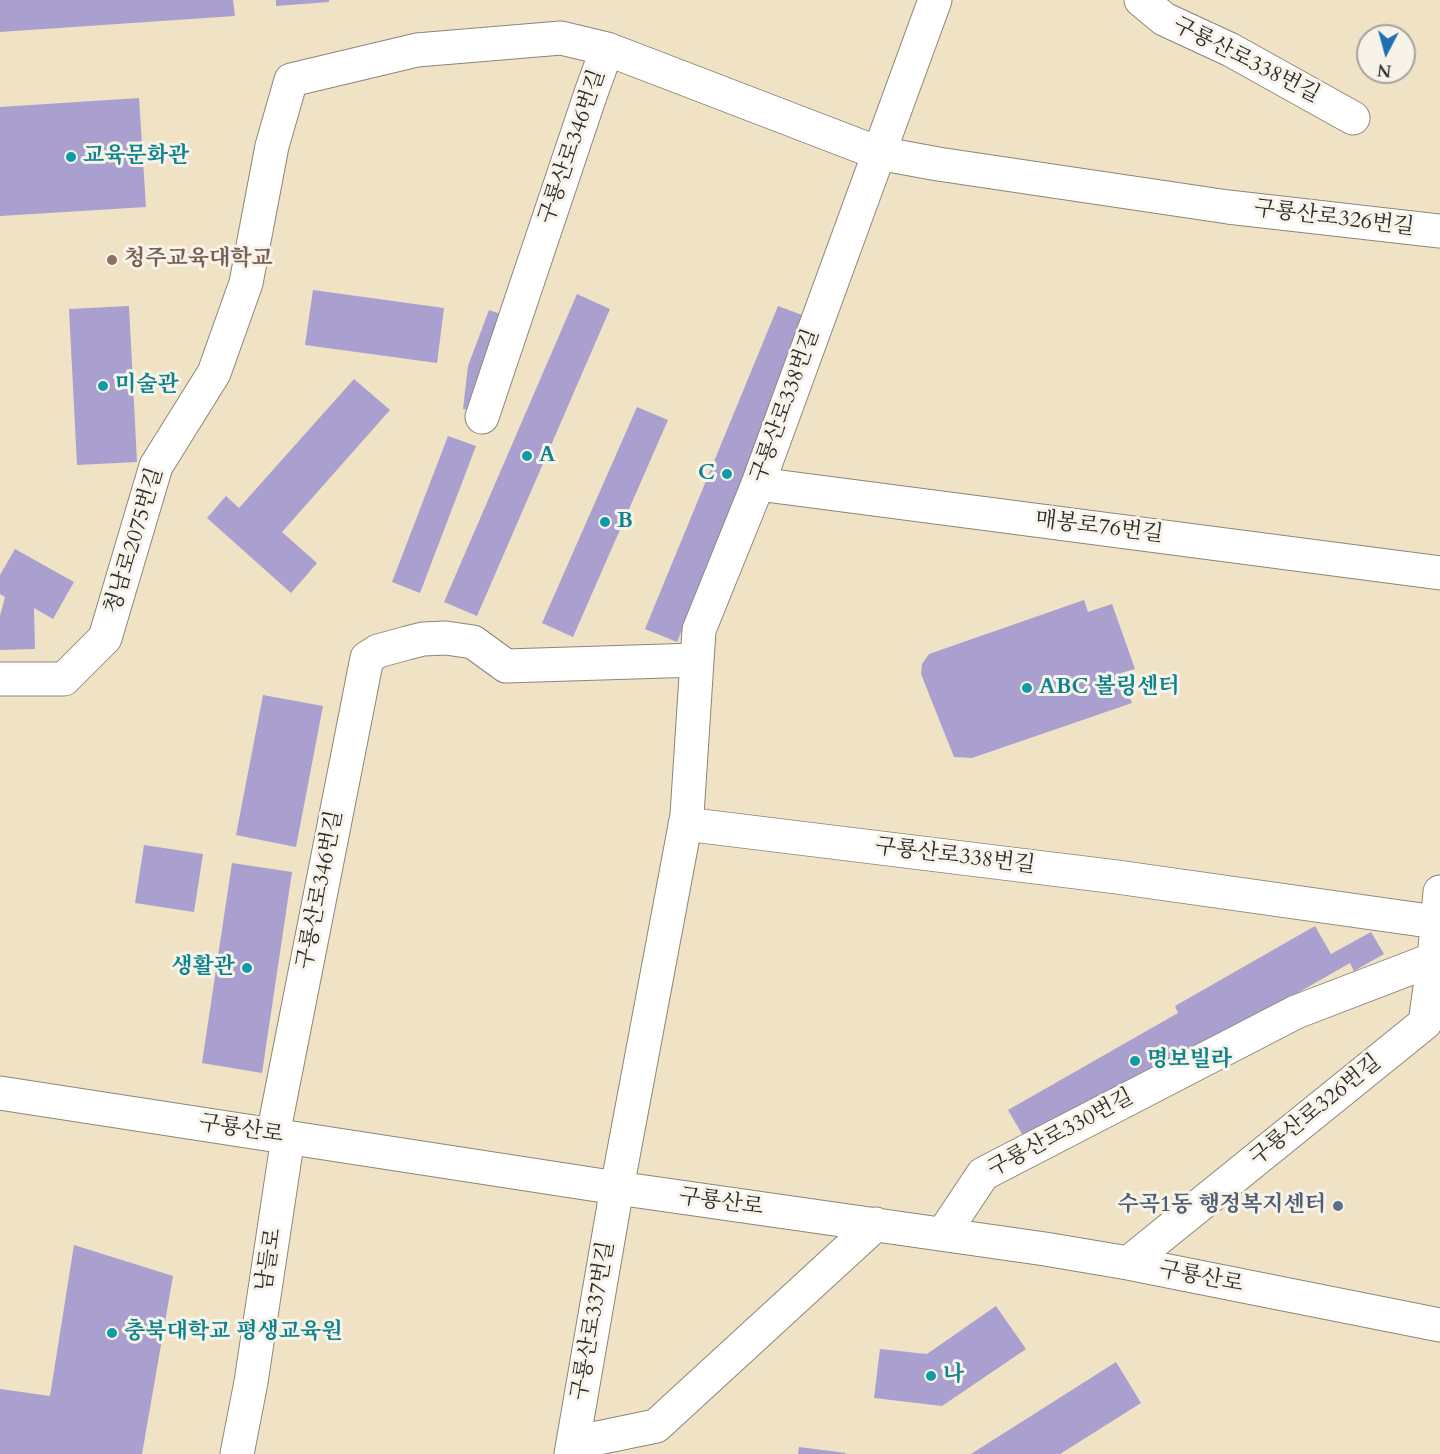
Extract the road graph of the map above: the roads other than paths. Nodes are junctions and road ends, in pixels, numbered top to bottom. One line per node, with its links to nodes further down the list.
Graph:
1 (935, 0): 5 (street, 구룡산로338번길)
2 (1141, 0): 4 (street, 구룡산로338번길)
3 (607, 49): 5 (street, 구룡산로346번길); 7 (street, 구룡산로346번길); 11 (street, 청남로2075번길)
4 (1353, 118)
5 (878, 153): 6 (street, 구룡산로326번길); 8 (street, 구룡산로338번길)
6 (1440, 231)
7 (482, 417)
8 (758, 484): 9 (street, 매봉로76번길); 10 (street, 구룡산로338번길)
9 (1440, 573)
10 (697, 660): 12 (street, 구룡산로338번길); 17 (street, 구룡산로346번길)
11 (0, 679)
12 (685, 824): 13 (street, 구룡산로338번길); 18 (street, 구룡산로338번길)
13 (1117, 877): 14 (street, 구룡산로326번길)
14 (1438, 907): 15 (street, 구룡산로326번길)
15 (1434, 959): 20 (street, 구룡산로330번길); 21 (street, 구룡산로326번길)
16 (0, 1093): 17 (street, 구룡산로)
17 (281, 1136): 18 (street, 구룡산로); 24 (street, 남들로)
18 (617, 1188): 19 (street, 구룡산로); 23 (street, 구룡산로337번길)
19 (876, 1224): 20 (street, 구룡산로); 23 (street)
20 (943, 1234): 21 (street, 구룡산로)
21 (1128, 1263): 22 (street, 구룡산로)
22 (1440, 1325)
23 (573, 1448)
24 (237, 1454)

